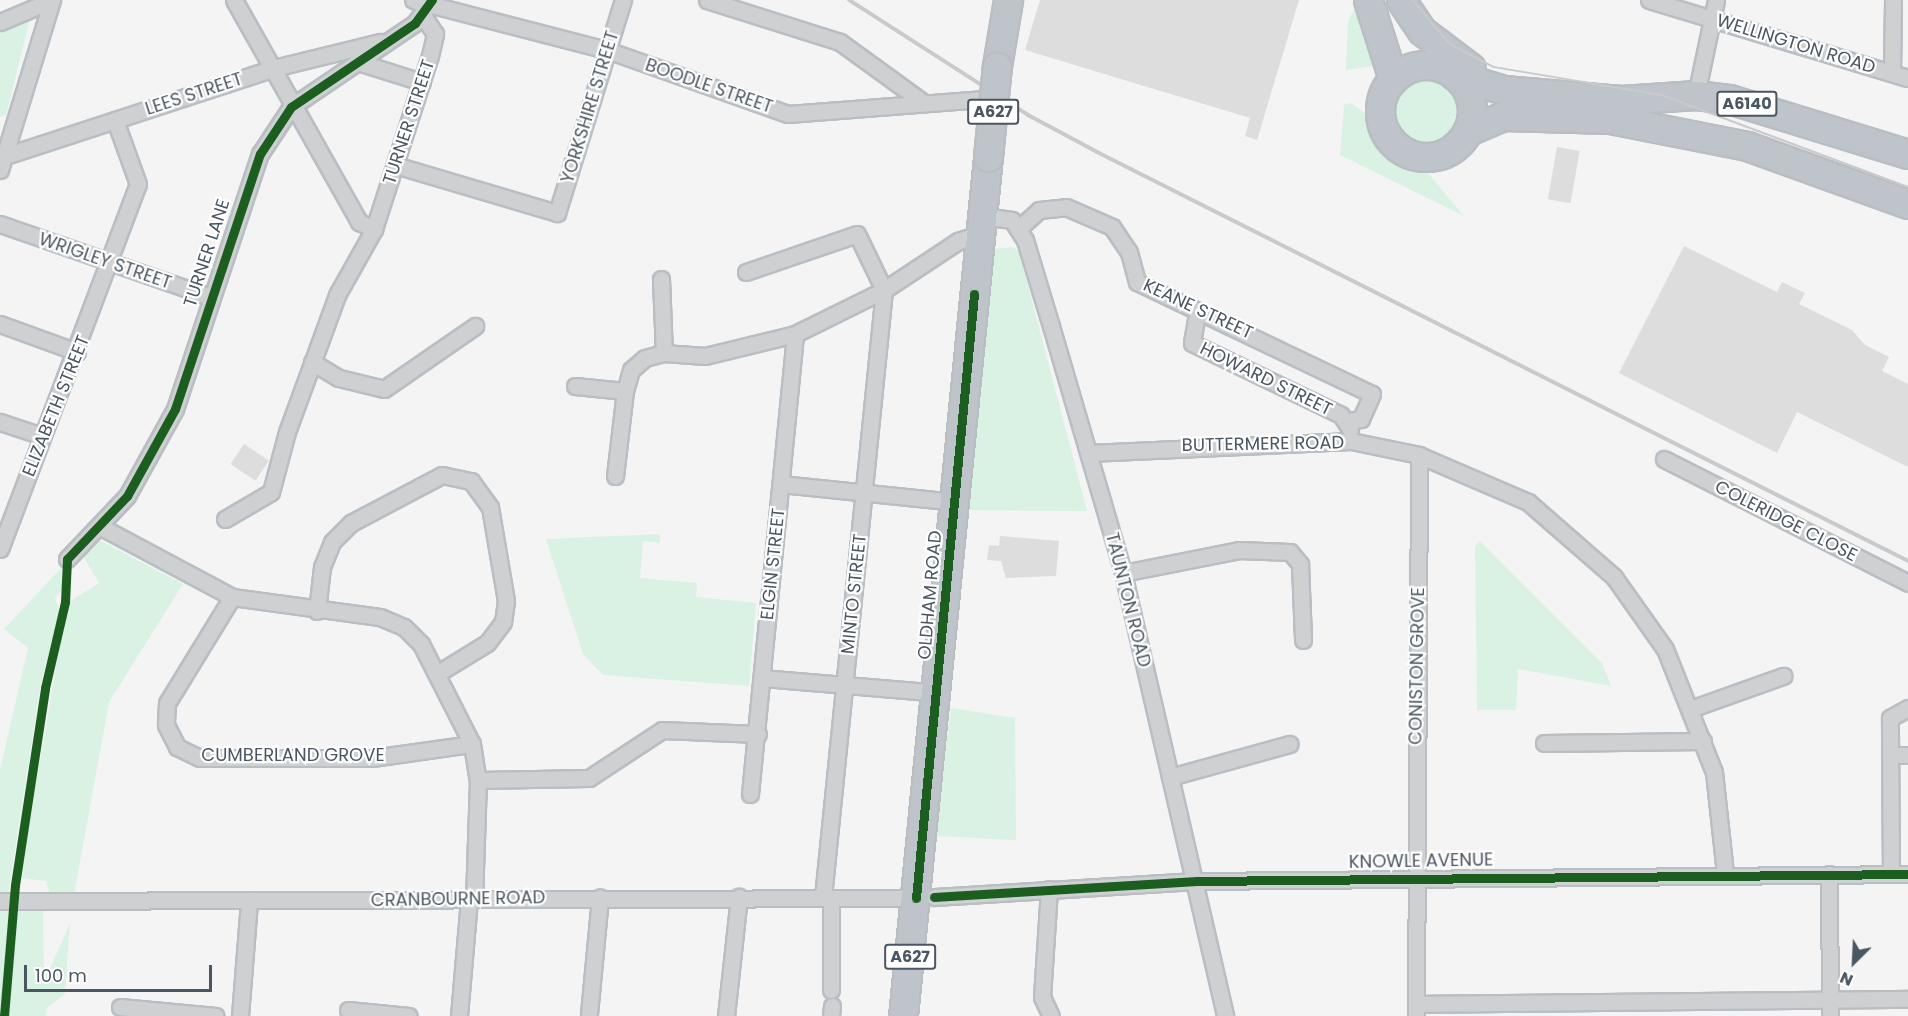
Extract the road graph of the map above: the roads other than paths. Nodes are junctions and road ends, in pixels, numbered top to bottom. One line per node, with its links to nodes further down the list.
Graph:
1 (52, 0): 16 (street); 31 (street)
2 (234, 0): 20 (street)
3 (413, 0): 13 (street, BOODLE STREET)
4 (623, 0): 18 (street, YORKSHIRE STREET)
5 (707, 0): 29 (street)
6 (1008, 0): 28 (highway, OLDHAM ROAD / A627, bridge)
7 (1368, 0): 24 (highway)
8 (1392, 0): 21 (highway, A6140)
9 (1401, 0): 26 (highway, A6140)
10 (1649, 0): 15 (street, WELLINGTON ROAD)
11 (1716, 0): 15 (street)
12 (1893, 0): 14 (street)
13 (428, 5): 17 (street, TURNER LANE); 18 (street, BOODLE STREET); 25 (street, TURNER STREET)
14 (1900, 17): 22 (street)
15 (1716, 19): 22 (street, WELLINGTON ROAD); 27 (street)
16 (0, 22)
17 (387, 40): 19 (street, TURNER LANE); 20 (street, LEES STREET)
18 (606, 50): 29 (street, BOODLE STREET); 37 (street, YORKSHIRE STREET)
19 (358, 62): 25 (street); 30 (street, TURNER LANE)
20 (274, 68): 30 (street); 32 (street, LEES STREET)
21 (1449, 72): 24 (highway); 26 (highway, A6140); 34 (highway)
22 (1892, 73): 23 (street, WELLINGTON ROAD)
23 (1908, 78)
24 (1393, 79): 34 (highway, A6140)
25 (422, 82): 37 (street, TURNER STREET)
26 (1580, 94): 27 (highway, A6140)
27 (1696, 95): 35 (highway, A6140)
28 (994, 98): 29 (street, BOODLE STREET); 40 (highway, OLDHAM ROAD / A627, bridge)
29 (924, 103)
30 (291, 107): 41 (street); 47 (street, TURNER LANE)
31 (17, 116): 33 (street); 36 (street)
32 (115, 120): 36 (street, LEES STREET); 43 (street, ELIZABETH STREET)
33 (0, 123)
34 (1468, 131): 38 (highway, A6140)
35 (1908, 154)
36 (2, 163)
37 (395, 165): 41 (street, TURNER STREET)
38 (1908, 204)
39 (0, 224): 43 (street, WRIGLEY STREET)
40 (982, 225): 42 (street); 46 (street); 67 (highway, OLDHAM ROAD / A627)
41 (372, 229): 54 (street, TURNER STREET)
42 (1018, 229): 57 (street, KEANE STREET); 61 (street, TAUNTON ROAD)
43 (111, 263): 47 (street, WRIGLEY STREET); 52 (street, ELIZABETH STREET)
44 (746, 272): 46 (street)
45 (661, 279): 53 (street)
46 (884, 290): 51 (street); 66 (street, MINTO STREET)
47 (211, 297): 71 (street, TURNER LANE)
48 (1197, 314): 57 (street, HOWARD STREET)
49 (0, 324): 52 (street)
50 (475, 326): 54 (street)
51 (795, 334): 53 (street); 65 (street, ELGIN STREET)
52 (77, 352): 59 (street, ELIZABETH STREET)
53 (664, 353): 56 (street)
54 (312, 362): 70 (street, TURNER STREET)
55 (575, 387): 56 (street)
56 (625, 391): 64 (street)
57 (1349, 421): 60 (street, HOWARD STREET)
58 (0, 422): 59 (street)
59 (42, 436): 69 (street, ELIZABETH STREET)
60 (1351, 441): 61 (street, BUTTERMERE ROAD); 62 (street, BUTTERMERE ROAD)
61 (1089, 453): 74 (street, TAUNTON ROAD)
62 (1419, 455): 84 (street, BUTTERMERE ROAD); 100 (street, CONISTON GROVE)
63 (1664, 459): 75 (street, COLERIDGE CLOSE)
64 (615, 476)
65 (781, 484): 66 (street); 81 (street, ELGIN STREET)
66 (864, 492): 67 (street); 82 (street, MINTO STREET)
67 (954, 502): 83 (highway, OLDHAM ROAD / A627)
68 (0, 506): 69 (street)
69 (15, 511): 72 (street, ELIZABETH STREET)
70 (225, 519)
71 (101, 527): 73 (street, TURNER LANE); 76 (street)
72 (0, 549)
73 (67, 559)
74 (1123, 573): 78 (street); 93 (street, TAUNTON ROAD)
75 (1908, 583)
76 (232, 597): 77 (street); 89 (street, CUMBERLAND GROVE)
77 (318, 611): 79 (street); 79 (street)
78 (1303, 640)
79 (438, 673): 89 (street)
80 (1783, 676): 84 (street)
81 (762, 678): 82 (street); 86 (street, ELGIN STREET)
82 (846, 685): 83 (street); 104 (street, MINTO STREET)
83 (939, 693): 106 (highway, OLDHAM ROAD / A627)
84 (1693, 708): 87 (street, BUTTERMERE ROAD)
85 (1908, 708): 91 (street)
86 (758, 734): 94 (street); 95 (street, ELGIN STREET)
87 (1703, 741): 88 (street); 96 (street, BUTTERMERE ROAD)
88 (1544, 742)
89 (472, 744): 94 (street)
90 (1290, 744): 93 (street)
91 (1891, 755): 92 (street); 98 (street)
92 (1908, 755)
93 (1170, 777): 101 (street, TAUNTON ROAD)
94 (478, 780): 107 (street)
95 (750, 794)
96 (1725, 874): 97 (street, KNOWLE AVENUE); 100 (street, KNOWLE AVENUE)
97 (1829, 874): 98 (street, KNOWLE AVENUE); 111 (street)
98 (1891, 874): 99 (street, KNOWLE AVENUE)
99 (1908, 874)
100 (1415, 878): 101 (street, KNOWLE AVENUE); 116 (street, CONISTON GROVE)
101 (1197, 881): 102 (street, KNOWLE AVENUE); 126 (street, TAUNTON ROAD)
102 (1049, 889): 106 (street, KNOWLE AVENUE); 125 (street)
103 (739, 897): 104 (street, CRANBOURNE ROAD); 105 (street, CRANBOURNE ROAD); 123 (street)
104 (827, 897): 106 (street, CRANBOURNE ROAD); 110 (street, MINTO STREET)
105 (600, 898): 107 (street, CRANBOURNE ROAD); 118 (street)
106 (925, 898): 124 (highway, OLDHAM ROAD / A627)
107 (471, 899): 109 (street, CRANBOURNE ROAD); 122 (street)
108 (0, 901): 109 (street, CRANBOURNE ROAD)
109 (249, 901): 120 (street)
110 (831, 990)
111 (1830, 999): 112 (street); 114 (street); 127 (street)
112 (1908, 999)
113 (120, 1006): 119 (street)
114 (1688, 1009): 117 (street)
115 (348, 1010): 121 (street)
116 (1416, 1010): 117 (street)
117 (1535, 1010)
118 (589, 1014)
119 (216, 1016)
120 (240, 1016)
121 (409, 1016)
122 (459, 1016)
123 (726, 1016)
124 (903, 1016)
125 (1051, 1016)
126 (1224, 1016)
127 (1830, 1016)

